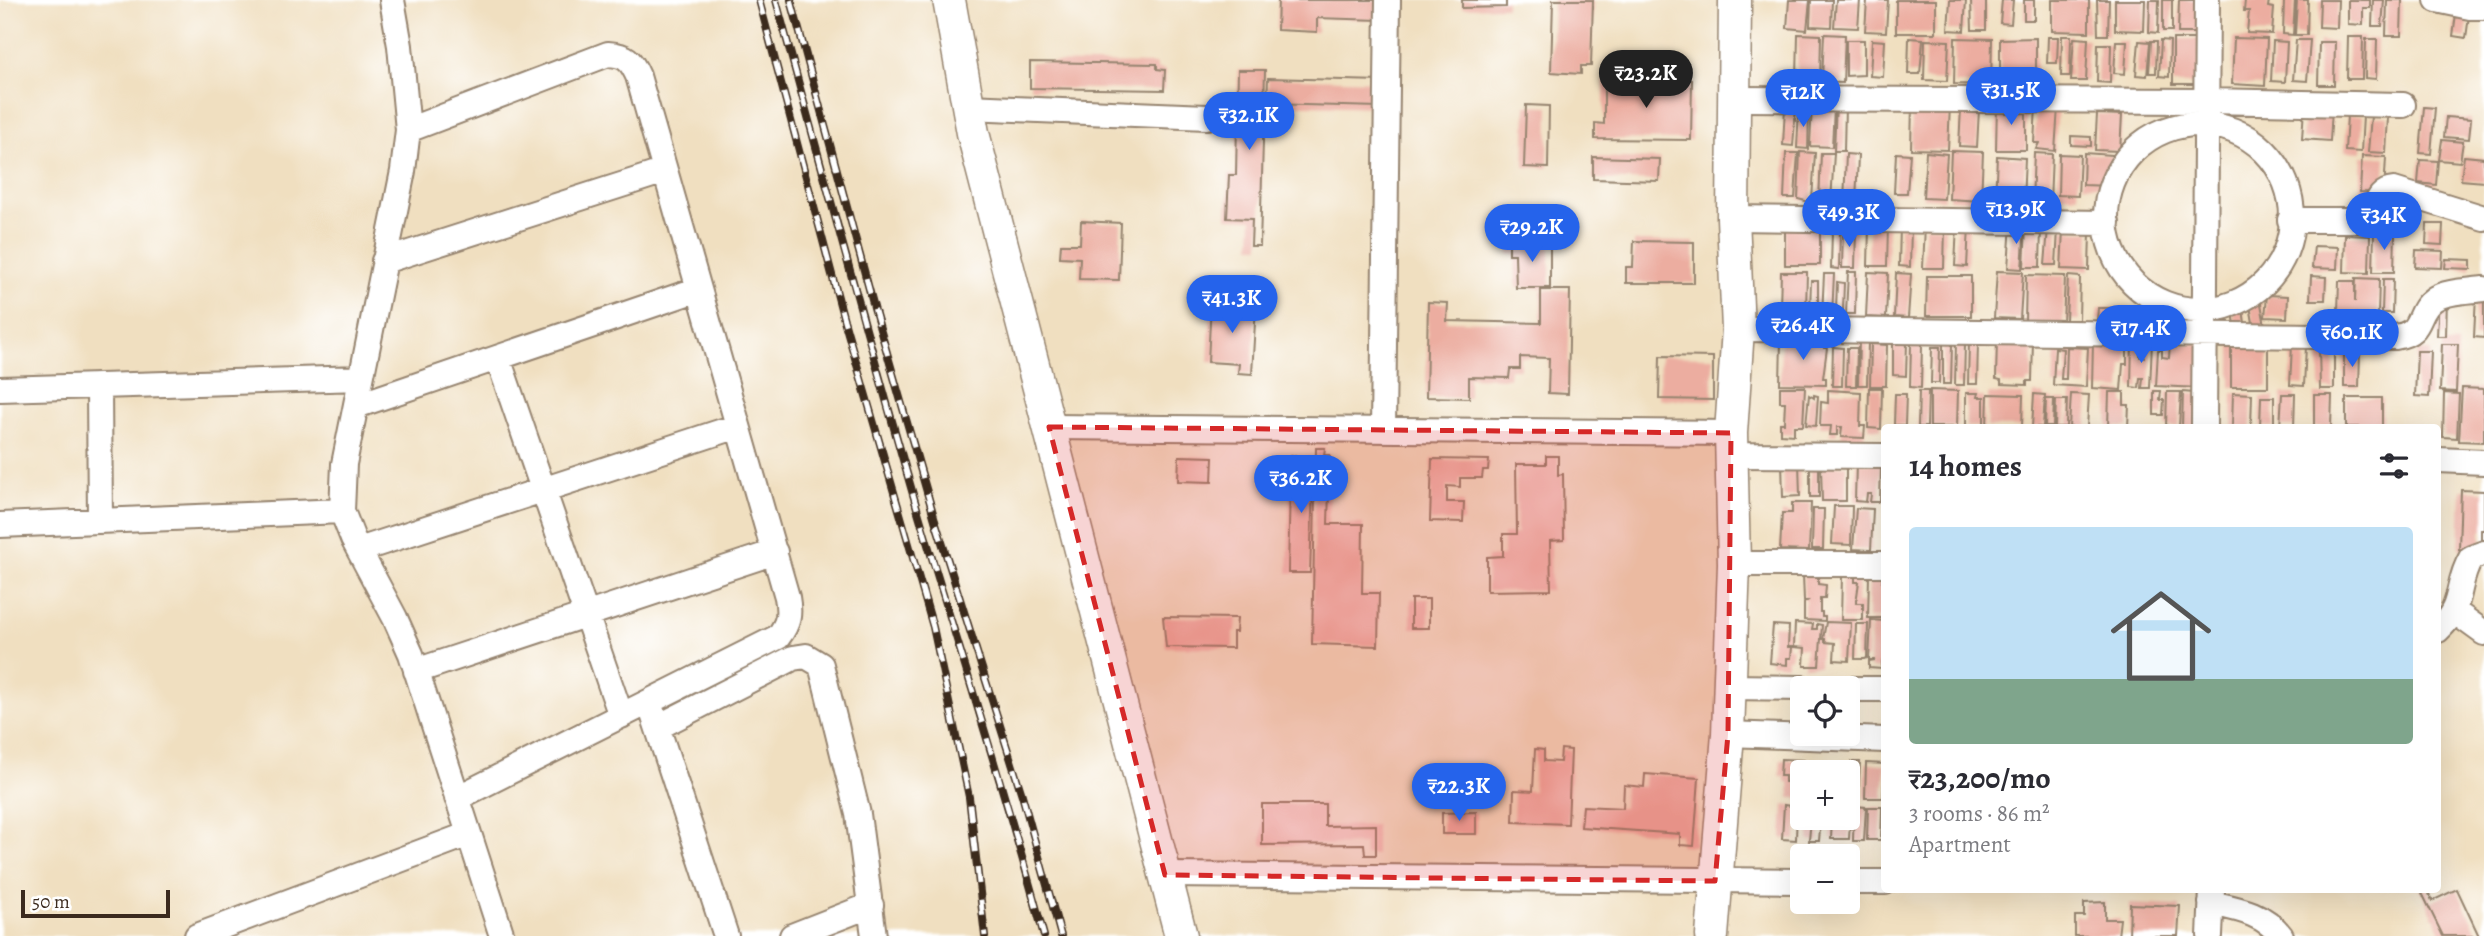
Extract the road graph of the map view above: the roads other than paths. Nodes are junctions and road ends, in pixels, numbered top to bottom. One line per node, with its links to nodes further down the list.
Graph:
1 (392, 0): 13 (street)
2 (949, 0): 10 (main road)
3 (1388, 0): 32 (street)
4 (1735, 0): 8 (main road)
5 (2207, 0): 11 (street)
6 (2437, 0): 7 (street)
7 (2484, 6)
8 (1734, 99): 11 (street); 15 (main road)
9 (2403, 106): 11 (street)
10 (969, 107): 12 (street); 31 (main road)
11 (2206, 112): 17 (street); 18 (street); 22 (street)
12 (1207, 117)
13 (408, 130): 14 (street); 19 (street)
14 (666, 171): 19 (street); 20 (street)
15 (1733, 218): 18 (street); 23 (main road)
16 (2484, 218): 17 (street)
17 (2290, 220): 22 (street)
18 (2106, 223): 22 (street)
19 (384, 261): 25 (street)
20 (699, 289): 24 (street); 30 (street)
21 (2484, 289): 22 (street)
22 (2205, 322): 23 (street); 29 (street)
23 (1738, 329): 33 (main road)
24 (498, 358): 28 (street); 37 (street)
25 (361, 378): 26 (street); 28 (street)
26 (99, 387): 27 (street); 39 (street)
27 (0, 389)
28 (356, 406): 38 (street)
29 (2204, 424)
30 (738, 426): 37 (street); 42 (street)
31 (1049, 427): 32 (street); 62 (main road)
32 (1383, 430): 33 (street)
33 (1731, 444): 34 (street); 44 (main road)
34 (1881, 456)
35 (2441, 460): 36 (street)
36 (2484, 462)
37 (543, 490): 41 (street); 47 (street)
38 (342, 511): 39 (street); 41 (street)
39 (100, 521): 40 (street)
40 (0, 525)
41 (359, 550): 50 (street)
42 (775, 552): 47 (street); 55 (street)
43 (2484, 553): 46 (street)
44 (1734, 564): 45 (street); 51 (main road)
45 (1881, 564)
46 (2455, 612): 48 (street); 49 (street)
47 (586, 614): 50 (street); 56 (street)
48 (2441, 627)
49 (2484, 633)
50 (416, 671): 60 (street)
51 (1728, 687): 52 (street); 58 (main road)
52 (1790, 688)
53 (1860, 689): 54 (street)
54 (1881, 689)
55 (649, 702): 56 (street); 57 (street)
56 (621, 716): 60 (street)
57 (658, 727): 68 (street); 71 (street)
58 (1728, 734): 59 (street); 63 (main road)
59 (1881, 740)
60 (457, 798): 61 (street)
61 (469, 834): 69 (street); 70 (street)
62 (1165, 875): 63 (street); 74 (main road)
63 (1716, 881): 64 (street); 75 (main road)
64 (1790, 881)
65 (1860, 882): 66 (street)
66 (1881, 882)
67 (2211, 896): 76 (street); 77 (street)
68 (872, 905): 72 (street); 73 (street)
69 (197, 936)
70 (502, 936)
71 (726, 936)
72 (792, 936)
73 (874, 936)
74 (1181, 936)
75 (1712, 936)
76 (2210, 936)
77 (2281, 936)

